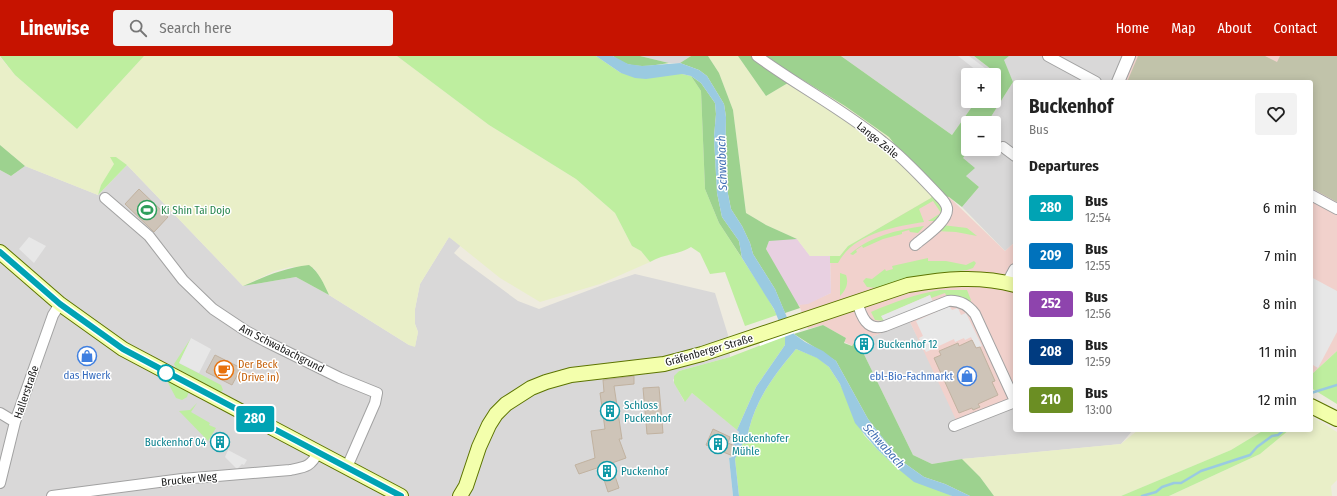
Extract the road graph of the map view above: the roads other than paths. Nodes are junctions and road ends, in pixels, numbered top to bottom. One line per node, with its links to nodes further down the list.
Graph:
1 (757, 56): 11 (street, Lange Zeile)
2 (1048, 56): 4 (street)
3 (1129, 56): 5 (street)
4 (1092, 80)
5 (1119, 80)
6 (1003, 147): 7 (street)
7 (1013, 154)
8 (1313, 196): 10 (street)
9 (105, 198): 24 (street, Am Schwabachgrund)
10 (1337, 209)
11 (915, 245)
12 (0, 252): 15 (main road)
13 (1012, 284): 14 (main road, Gräfenberger Straße)
14 (857, 301): 16 (street); 29 (main road, Gräfenberger Straße)
15 (60, 304): 21 (street, Hallerstraße); 23 (main road)
16 (1013, 397)
17 (1013, 402): 22 (street)
18 (1313, 407): 20 (main road)
19 (0, 413): 21 (street)
20 (1337, 419)
21 (15, 422): 25 (street, Hallerstraße)
22 (954, 426)
23 (318, 452): 24 (main road); 26 (street, Brucker Weg)
24 (347, 467): 28 (main road)
25 (0, 483)
26 (108, 493): 27 (street, Brucker Weg)
27 (52, 496)
28 (401, 496)
29 (460, 496)

